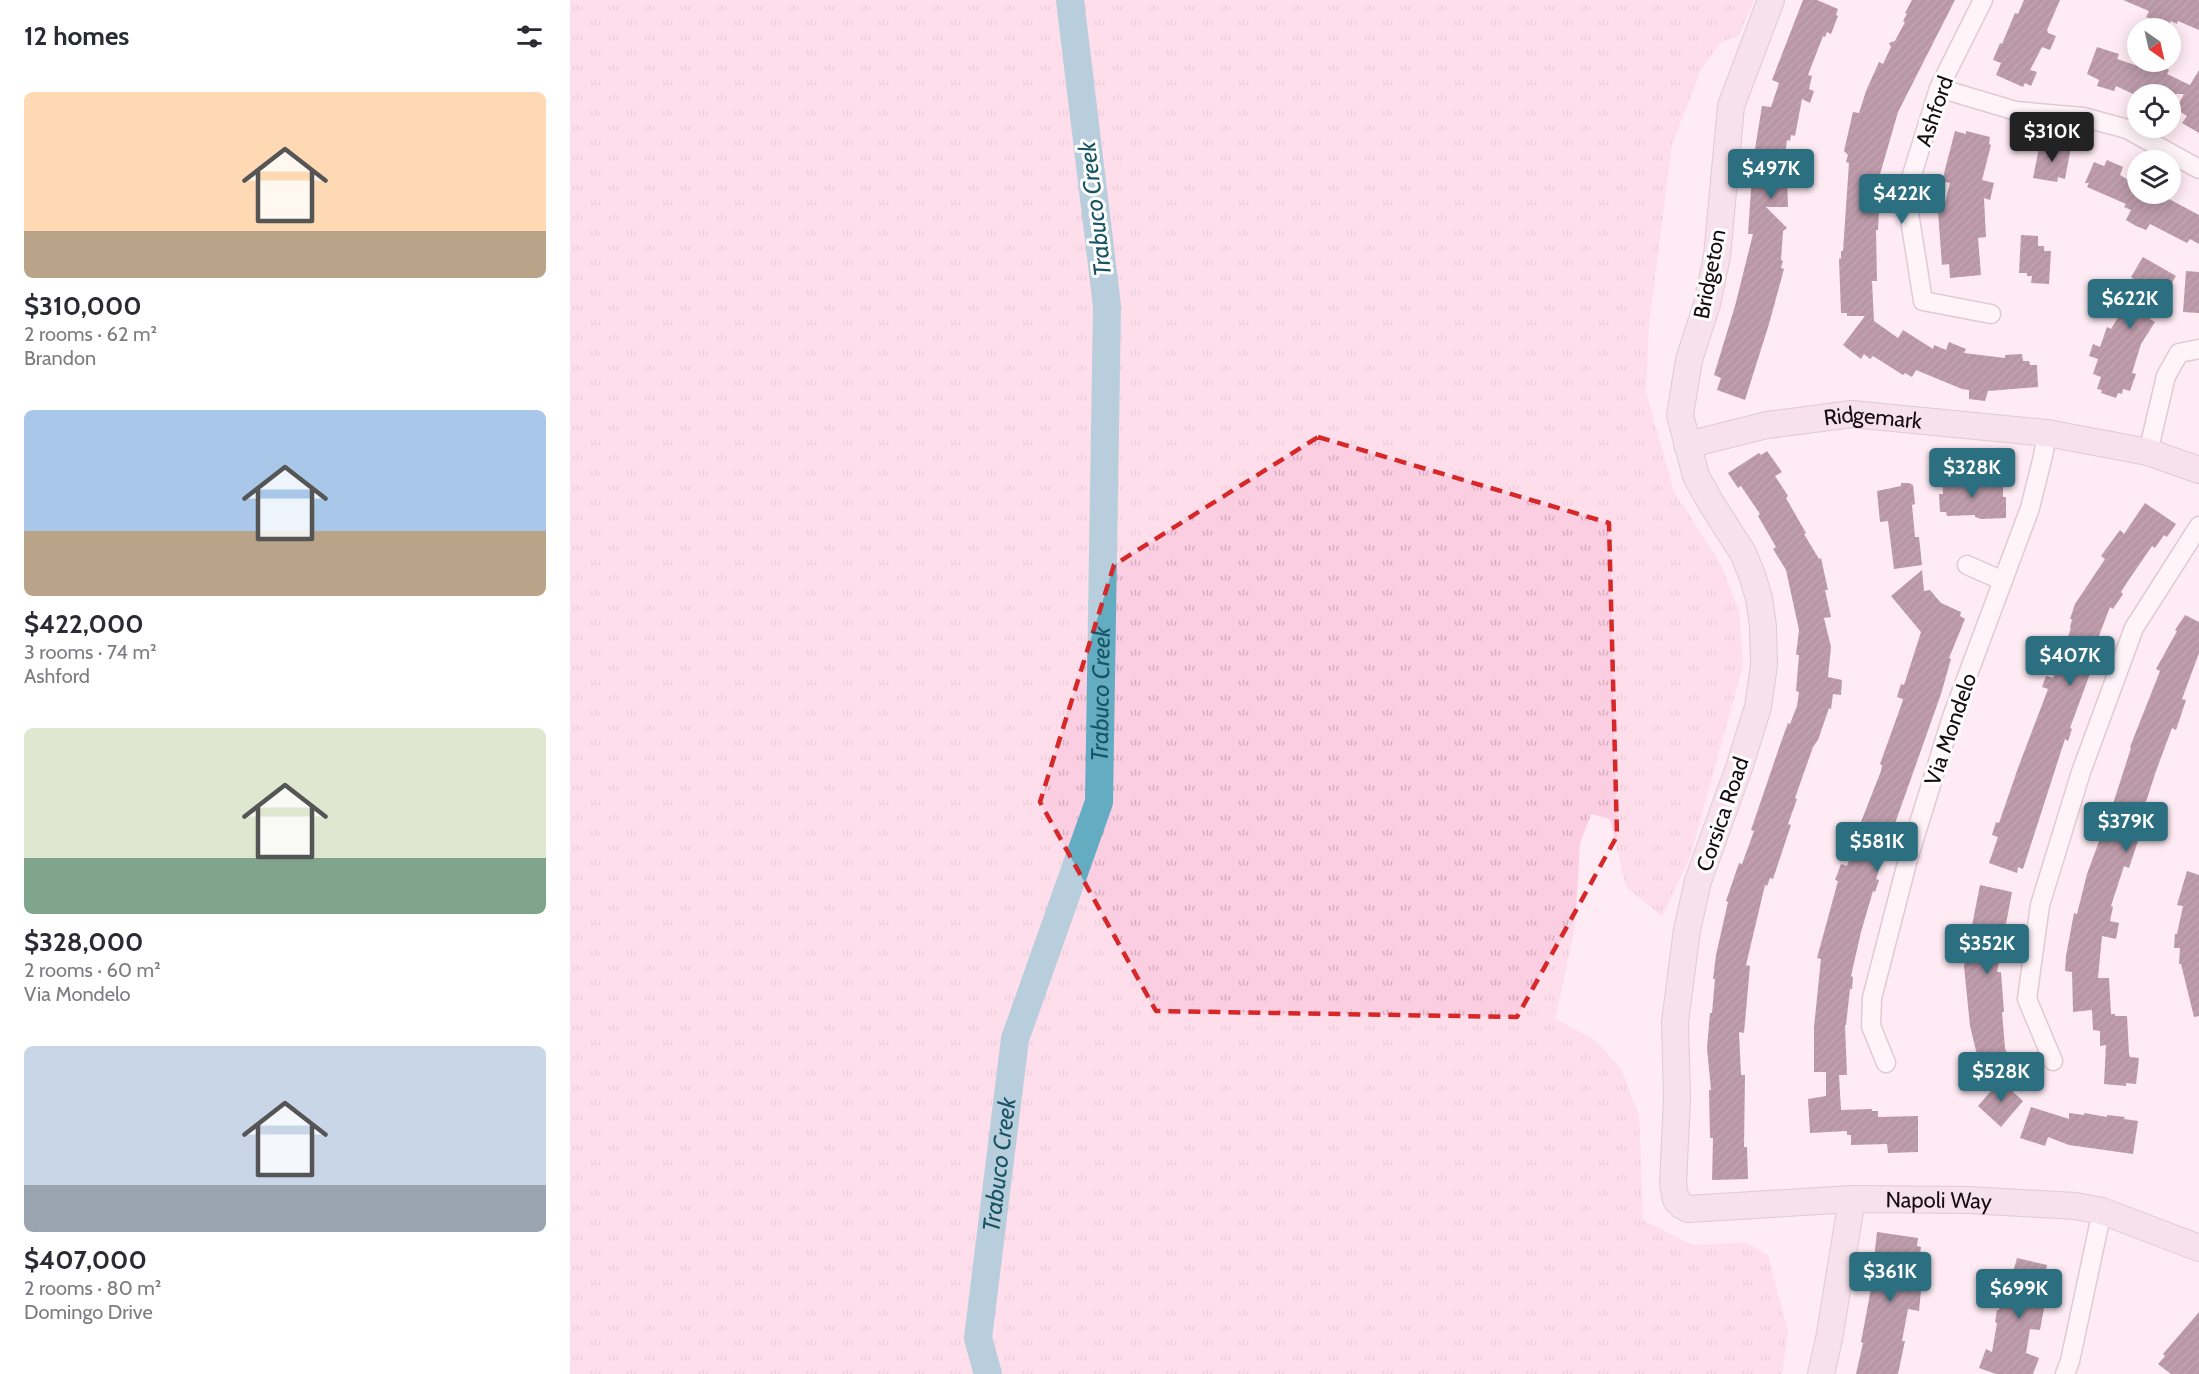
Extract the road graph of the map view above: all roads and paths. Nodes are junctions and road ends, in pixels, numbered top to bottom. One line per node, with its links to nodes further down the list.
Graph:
1 (1771, 0): 8 (street, Bridgeton)
2 (1983, 0): 3 (street, Ashford)
3 (1939, 88): 4 (street); 5 (street, Ashford)
4 (2199, 170)
5 (1991, 314)
6 (2199, 349): 9 (street)
7 (2047, 433): 8 (street, Ridgemark); 9 (street, Ridgemark); 13 (street, Via Mondelo)
8 (1687, 445): 17 (street, Corsica Road)
9 (2148, 452): 10 (street, Ridgemark)
10 (2199, 470)
11 (2199, 526): 14 (street)
12 (1967, 565): 13 (street)
13 (2002, 581): 15 (street, Via Mondelo)
14 (2053, 1061)
15 (1886, 1064)
16 (1852, 1199): 17 (street, Napoli Way); 18 (street, Napoli Way); 20 (street)
17 (1676, 1200)
18 (2102, 1211): 19 (street, Napoli Way); 21 (street)
19 (2199, 1248)
20 (1821, 1374)
21 (2065, 1374)

